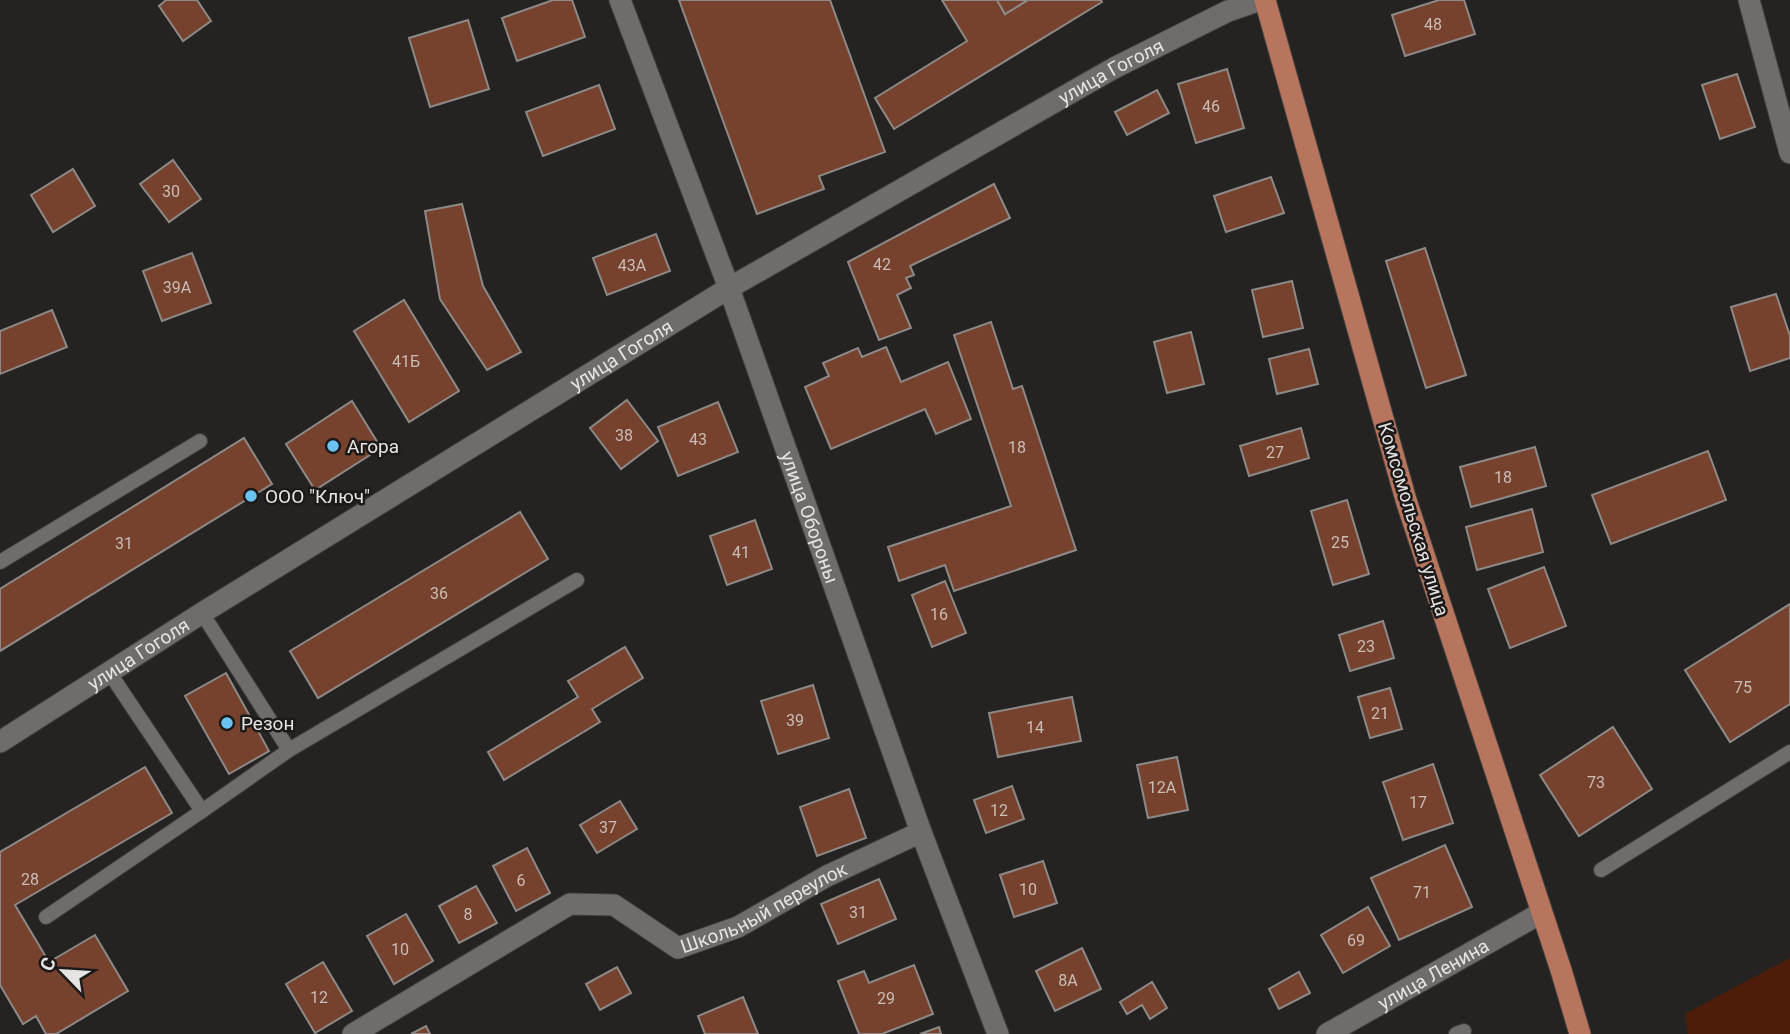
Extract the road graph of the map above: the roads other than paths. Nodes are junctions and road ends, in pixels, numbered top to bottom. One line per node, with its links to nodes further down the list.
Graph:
1 (620, 0): 6 (street, улица Обороны)
2 (1259, 0): 6 (street, улица Гоголя)
3 (1265, 0): 18 (main road, Комсомольская улица)
4 (1749, 0): 5 (street)
5 (1790, 153)
6 (729, 288): 10 (street, улица Гоголя); 16 (street, улица Обороны)
7 (200, 441): 8 (lane)
8 (0, 562)
9 (577, 580): 13 (lane)
10 (202, 613): 11 (street, улица Гоголя); 13 (lane)
11 (109, 672): 12 (street, улица Гоголя); 15 (lane)
12 (0, 743)
13 (289, 750): 15 (lane)
14 (1790, 752): 17 (lane)
15 (202, 811): 19 (lane)
16 (921, 832): 20 (street, Школьный переулок); 21 (street, улица Обороны)
17 (1601, 870)
18 (1541, 913): 22 (street, улица Ленина); 23 (main road, Комсомольская улица)
19 (46, 917)
20 (353, 1034)
21 (998, 1034)
22 (1327, 1034)
23 (1580, 1034)

